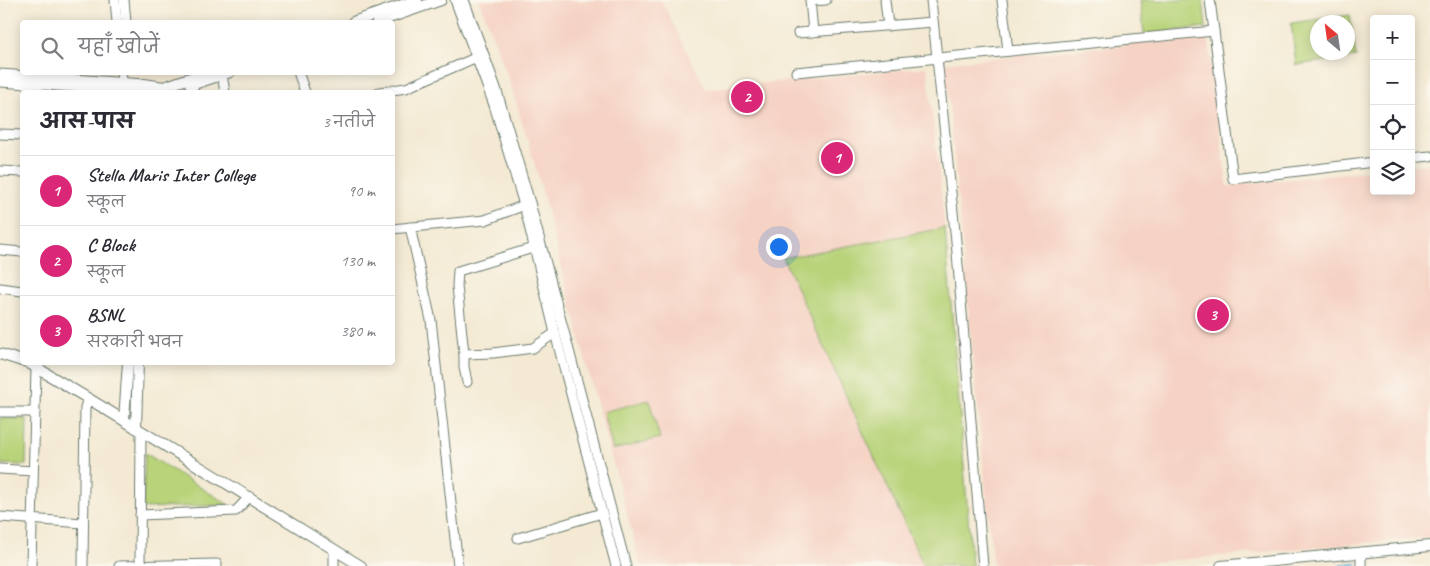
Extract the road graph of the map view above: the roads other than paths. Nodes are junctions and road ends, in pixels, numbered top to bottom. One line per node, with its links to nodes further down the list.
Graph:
1 (115, 0): 13 (street)
2 (124, 0): 14 (street)
3 (417, 0): 15 (street)
4 (441, 0): 16 (street)
5 (455, 0): 23 (street)
6 (464, 0): 45 (street)
7 (826, 0): 12 (street)
8 (885, 0): 18 (street)
9 (930, 0): 17 (street)
10 (1002, 0): 22 (street)
11 (1210, 0): 19 (street)
12 (811, 1): 20 (street)
13 (117, 20)
14 (126, 20)
15 (359, 20)
16 (383, 20)
17 (933, 22): 18 (street); 24 (street)
18 (888, 26): 20 (street)
19 (1214, 31): 22 (street); 42 (street)
20 (813, 32): 21 (street)
21 (798, 33)
22 (1008, 51): 24 (street)
23 (477, 56): 37 (street); 45 (street)
24 (937, 58): 25 (street); 89 (street)
25 (796, 72)
26 (0, 74): 32 (street)
27 (198, 75): 34 (street)
28 (224, 75): 33 (street)
29 (226, 75): 35 (street)
30 (299, 75): 36 (street)
31 (0, 82): 32 (street)
32 (126, 84): 34 (street)
33 (192, 89)
34 (147, 90)
35 (225, 90)
36 (304, 90)
37 (392, 90)
38 (0, 134): 39 (street)
39 (20, 135)
40 (1430, 156): 41 (street)
41 (1415, 158)
42 (1370, 163)
43 (0, 171): 44 (street)
44 (20, 172)
45 (527, 204): 46 (street); 48 (street); 88 (street)
46 (410, 227): 47 (street); 86 (street)
47 (395, 229)
48 (533, 248): 53 (street); 55 (street)
49 (0, 250): 50 (street)
50 (20, 252)
51 (0, 288): 52 (street)
52 (20, 291)
53 (555, 332): 55 (street); 69 (street)
54 (0, 354): 56 (street)
55 (464, 354): 60 (street)
56 (20, 360)
57 (31, 365): 61 (street); 63 (street)
58 (128, 365): 64 (street)
59 (138, 365): 65 (street)
60 (467, 382)
61 (89, 399): 64 (street); 73 (street)
62 (0, 412): 63 (street)
63 (35, 412): 67 (street)
64 (124, 420): 65 (street)
65 (139, 429): 68 (street); 70 (street)
66 (0, 469): 67 (street)
67 (33, 471): 72 (street)
68 (249, 498): 70 (street); 76 (street)
69 (602, 513): 74 (street); 87 (street)
70 (140, 515): 82 (street)
71 (0, 517): 72 (street)
72 (32, 519): 73 (street); 79 (street)
73 (84, 523): 80 (street)
74 (518, 538)
75 (1430, 546): 77 (street)
76 (334, 550): 84 (street); 85 (street)
77 (1361, 552): 78 (street); 91 (street)
78 (1312, 563): 90 (street)
79 (31, 566)
80 (83, 566)
81 (119, 566): 82 (street)
82 (140, 566): 83 (street)
83 (217, 566)
84 (334, 566)
85 (361, 566)
86 (458, 566)
87 (616, 566)
88 (626, 566)
89 (983, 566)
90 (1221, 566)
91 (1361, 566)

